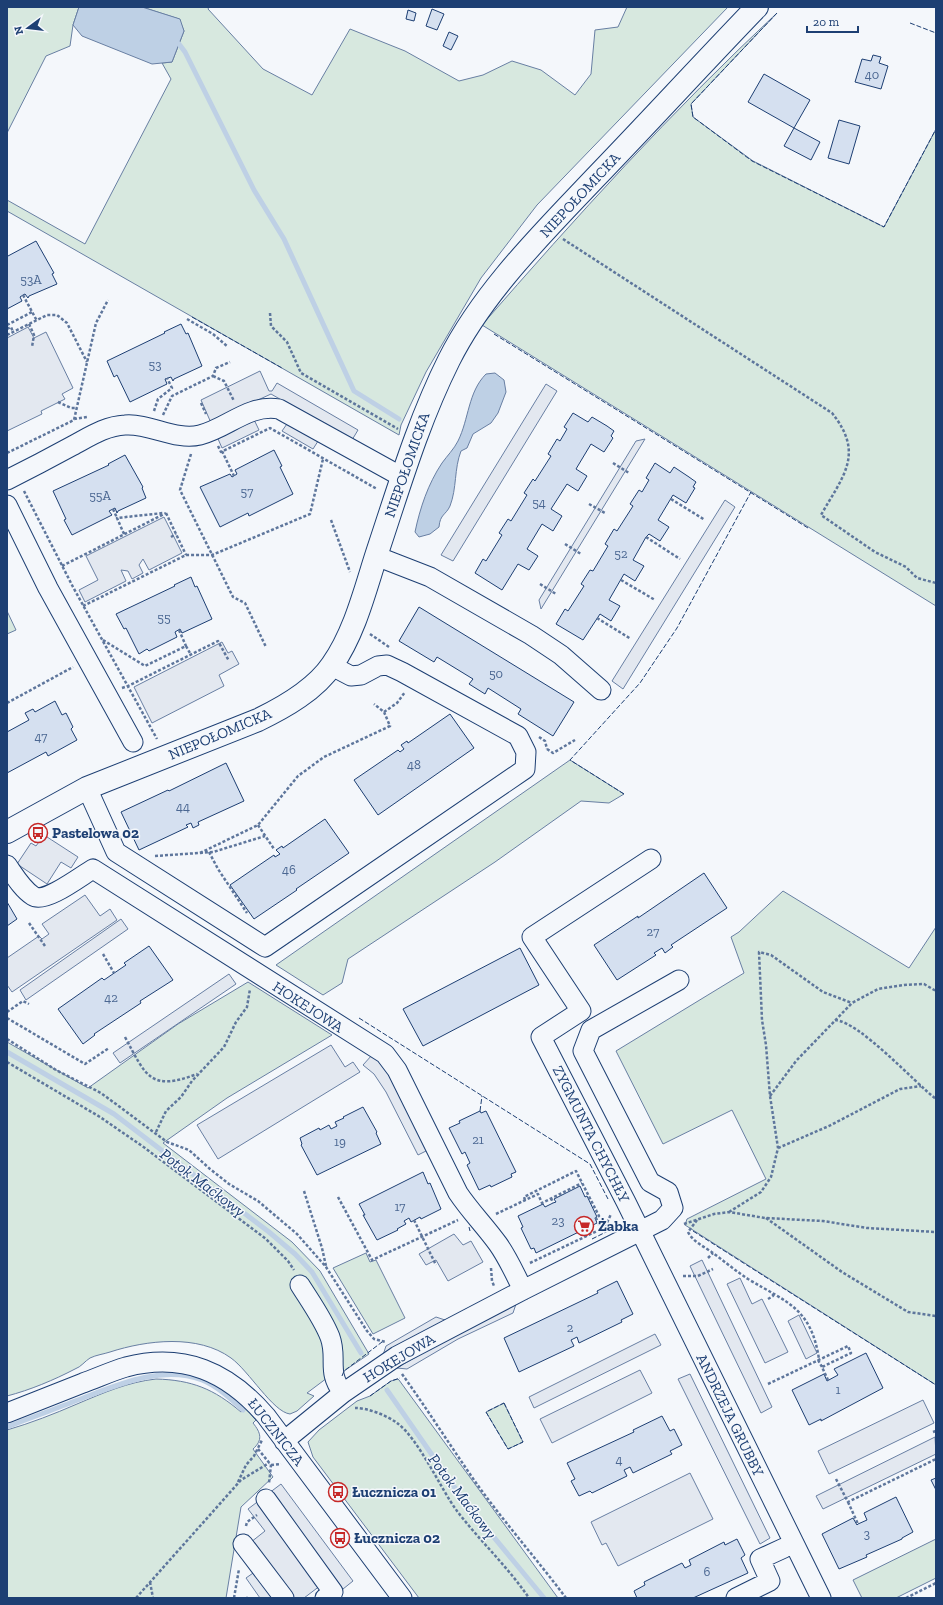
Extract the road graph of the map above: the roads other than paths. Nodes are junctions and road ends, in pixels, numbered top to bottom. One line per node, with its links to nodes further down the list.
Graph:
1 (757, 7): 2 (main road, NIEPOŁOMICKA)
2 (402, 477): 3 (street); 5 (main road, NIEPOŁOMICKA)
3 (7, 480)
4 (7, 505): 8 (street)
5 (376, 556): 6 (main road, NIEPOŁOMICKA); 7 (street)
6 (332, 666): 9 (main road, NIEPOŁOMICKA); 9 (street)
7 (601, 690)
8 (133, 742)
9 (87, 788): 10 (main road, NIEPOŁOMICKA)
10 (7, 832)
11 (651, 859): 14 (street, ZYGMUNTA CHYCHŁY)
12 (7, 865): 16 (street, HOKEJOWA)
13 (679, 980): 14 (street, HOKEJOWA)
14 (640, 1231): 16 (street, HOKEJOWA); 27 (street, ANDRZEJA GRUBBY)
15 (300, 1285): 17 (street)
16 (522, 1290): 17 (street, HOKEJOWA)
17 (348, 1401): 19 (street, HOKEJOWA)
18 (7, 1413): 19 (street, ŁUCZNICZA)
19 (284, 1441): 25 (street, ŁUCZNICZA)
20 (266, 1499): 24 (street)
21 (243, 1544): 23 (street)
22 (784, 1548): 26 (street)
23 (284, 1598)
24 (325, 1598)
25 (402, 1598)
26 (736, 1598)
27 (821, 1598)

